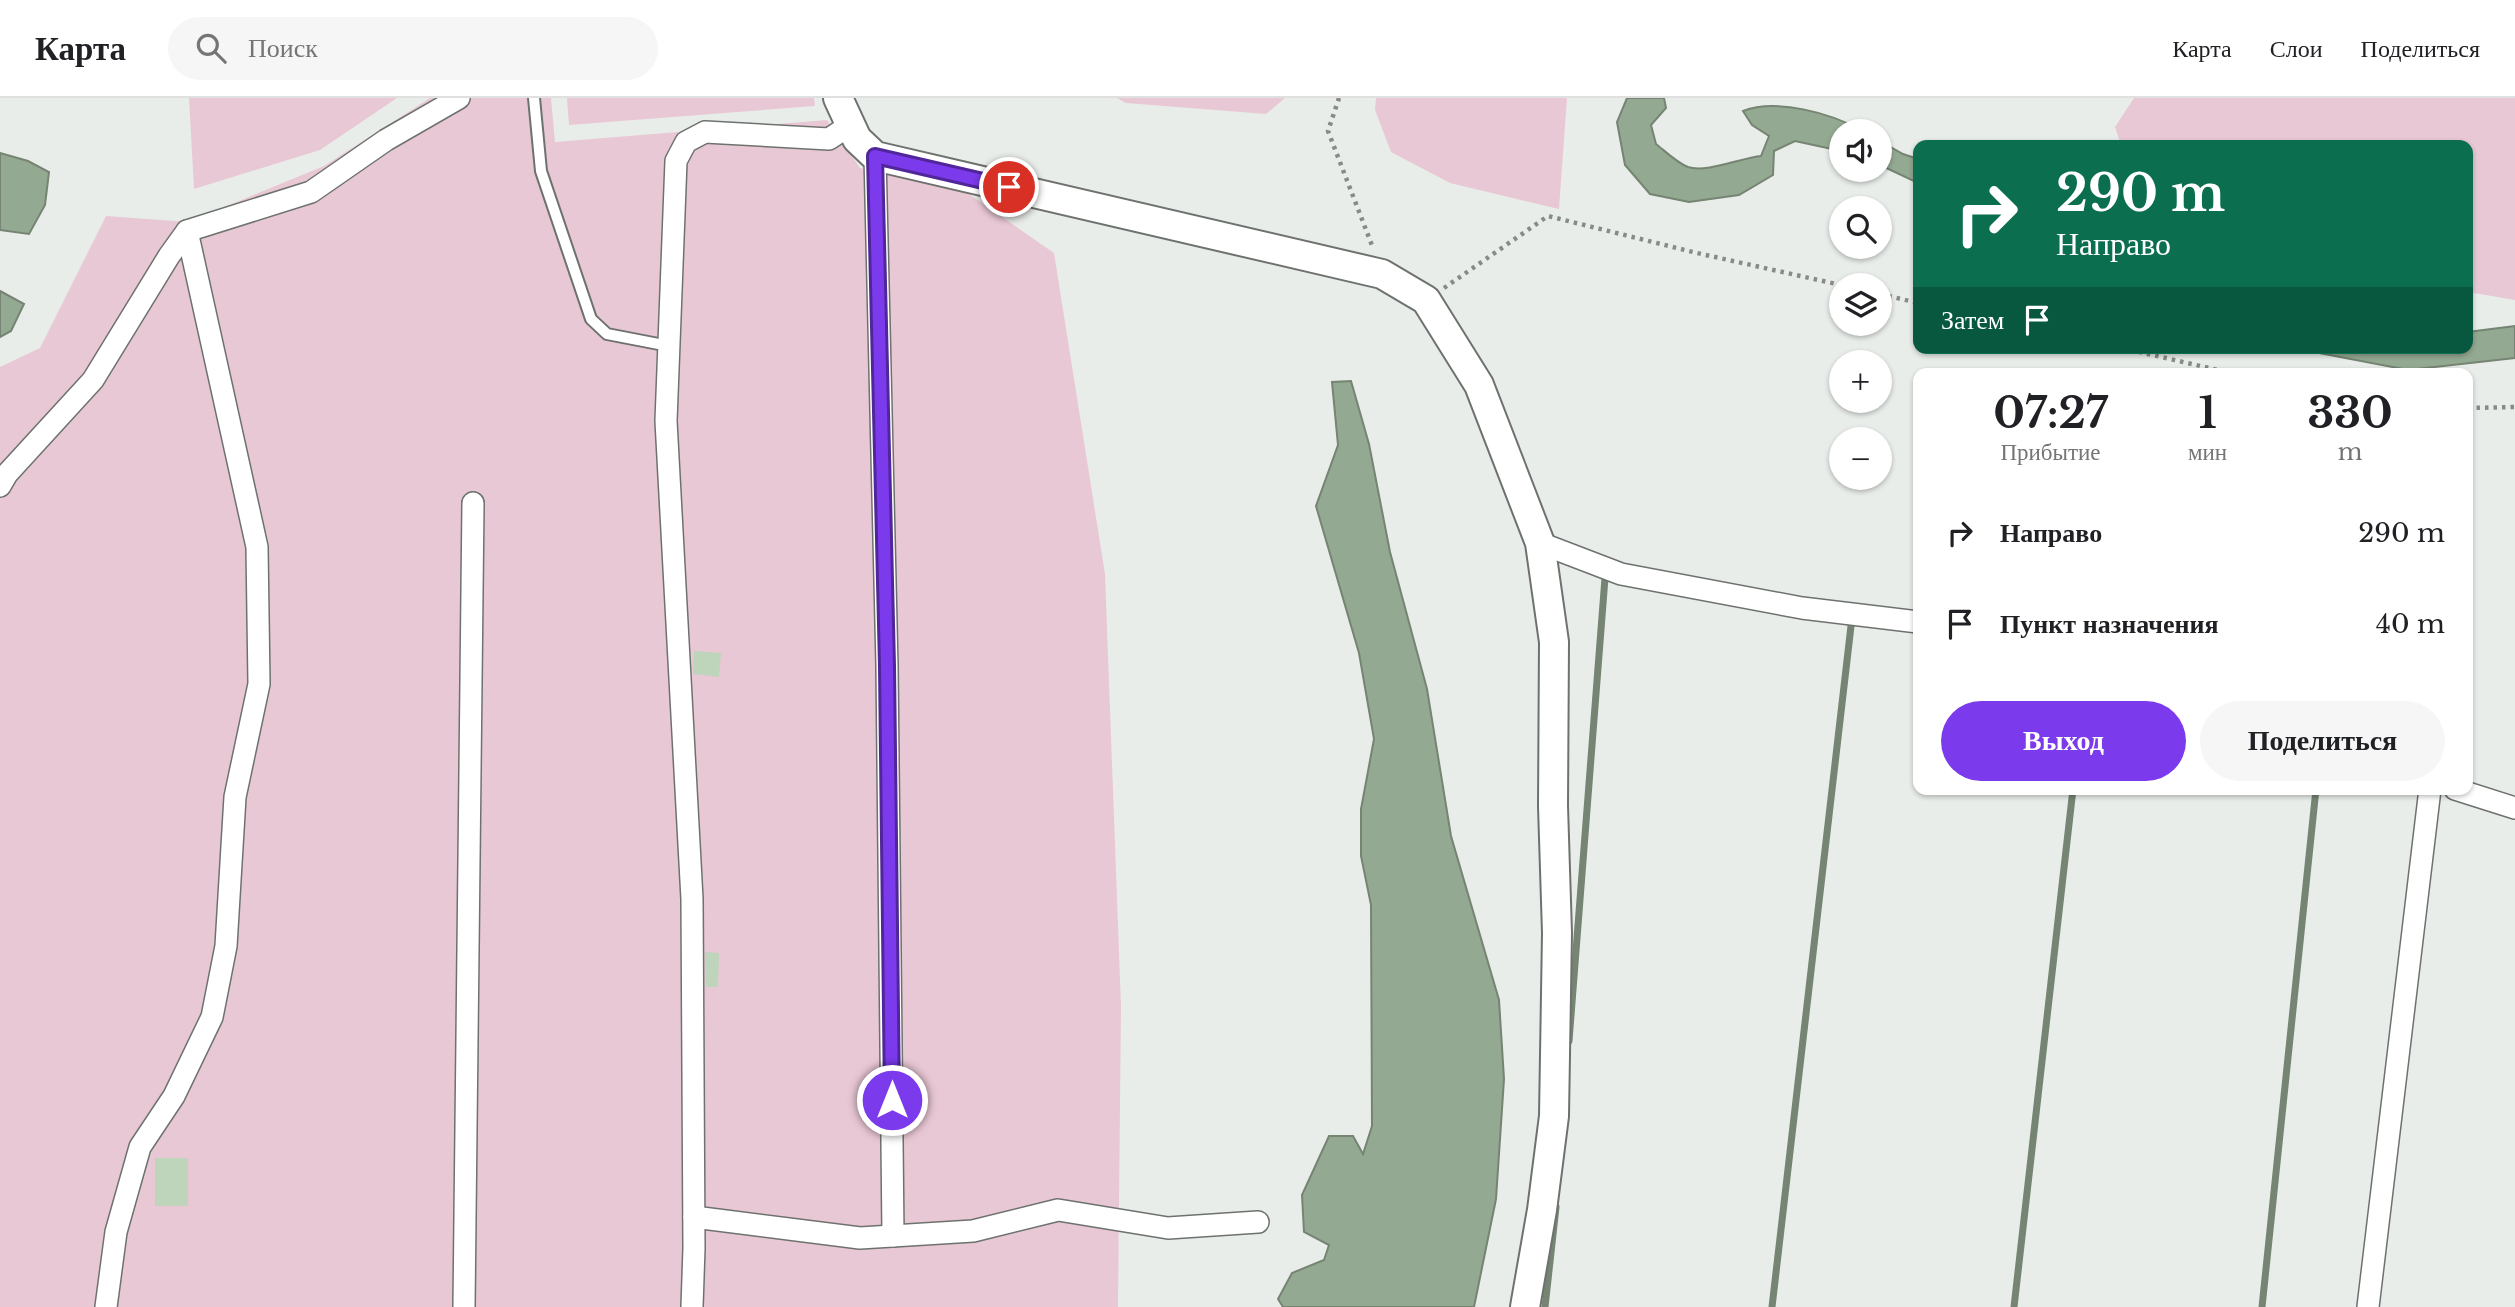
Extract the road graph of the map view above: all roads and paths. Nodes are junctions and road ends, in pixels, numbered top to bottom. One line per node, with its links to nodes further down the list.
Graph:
1 (459, 98): 7 (street)
2 (534, 98): 13 (lane)
3 (838, 98): 5 (street)
4 (1339, 98): 8 (path)
5 (850, 125): 6 (street); 13 (street)
6 (875, 156): 8 (street); 27 (street)
7 (187, 231): 18 (street); 28 (street)
8 (1382, 274): 11 (street)
9 (1829, 282): 11 (path)
10 (1892, 297): 12 (path)
11 (1426, 300): 20 (street)
12 (1913, 302)
13 (669, 346): 25 (street)
14 (2148, 354): 15 (path)
15 (2209, 368)
16 (2515, 407): 17 (path)
17 (2473, 408)
18 (0, 486)
19 (473, 503): 29 (street)
20 (1540, 543): 21 (street); 31 (street)
21 (1913, 621)
22 (2473, 794): 24 (street)
23 (2429, 795): 32 (street)
24 (2515, 807)
25 (694, 1217): 27 (street); 30 (street)
26 (1258, 1222): 27 (street)
27 (893, 1236)
28 (106, 1307)
29 (464, 1307)
30 (692, 1307)
31 (1525, 1307)
32 (2368, 1307)

